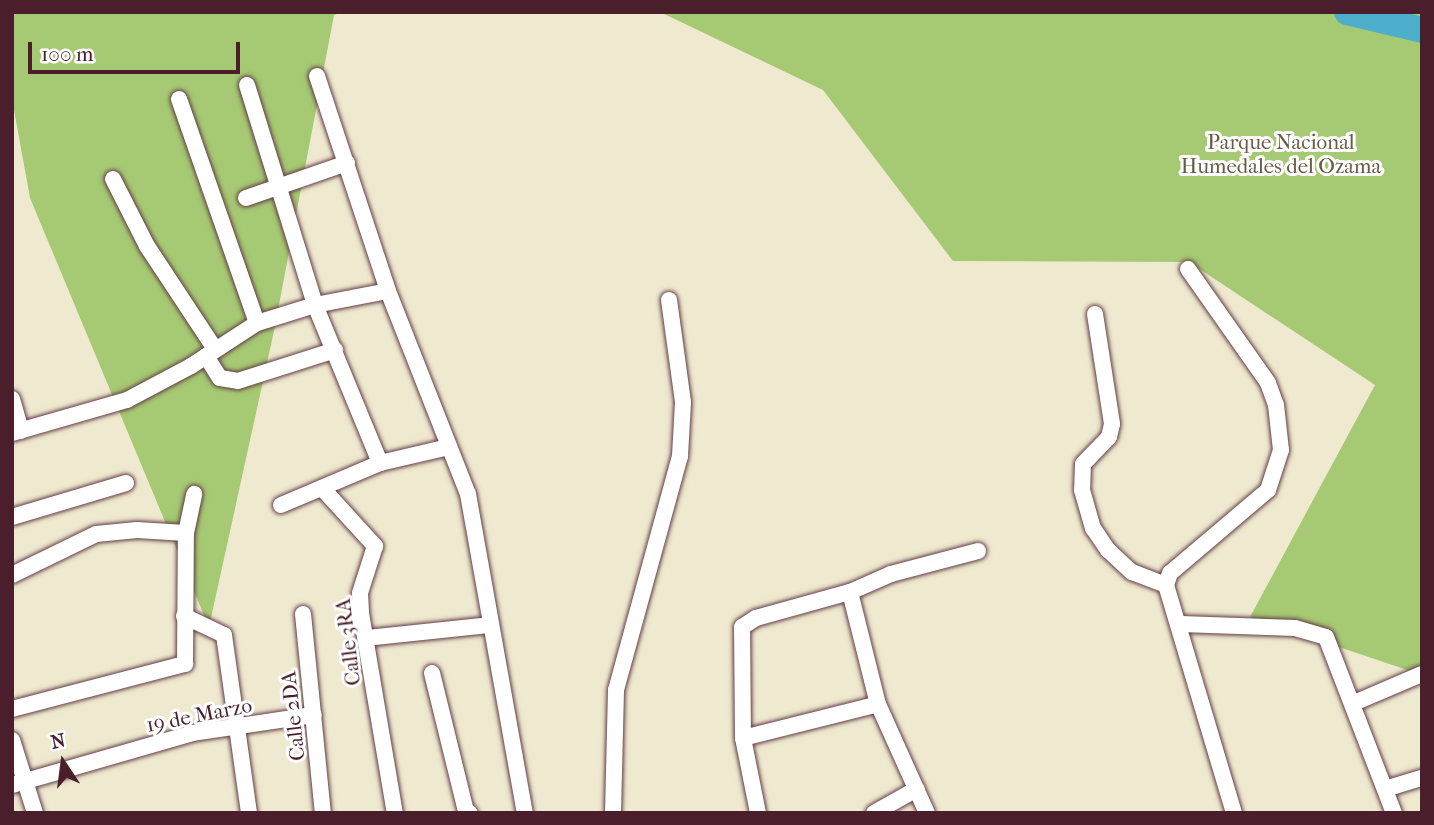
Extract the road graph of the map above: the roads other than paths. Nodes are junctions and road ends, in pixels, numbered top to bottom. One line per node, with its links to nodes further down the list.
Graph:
1 (317, 76): 4 (street)
2 (247, 85): 6 (street)
3 (179, 99): 13 (street)
4 (346, 163): 6 (street); 9 (street)
5 (113, 179): 15 (street)
6 (278, 186): 7 (street); 11 (street)
7 (246, 198)
8 (1188, 269): 28 (street)
9 (388, 291): 11 (street); 18 (street)
10 (669, 299): 54 (street)
11 (315, 305): 13 (street); 14 (street)
12 (1095, 314): 28 (street)
13 (257, 323): 15 (street)
14 (335, 350): 15 (street); 19 (street)
15 (211, 353): 17 (street)
16 (12, 399): 17 (street)
17 (17, 432)
18 (449, 447): 19 (street); 33 (street)
19 (380, 463): 21 (street)
20 (126, 483): 24 (street)
21 (322, 488): 23 (street); 34 (street, Calle 3RA)
22 (194, 494): 25 (street)
23 (281, 505)
24 (12, 517)
25 (186, 533): 27 (street); 31 (street)
26 (978, 551): 29 (street)
27 (12, 575)
28 (1166, 584): 32 (street)
29 (850, 592): 38 (street); 42 (street)
30 (303, 614): 40 (street, Calle 2DA)
31 (184, 616): 39 (street); 41 (street)
32 (1181, 624): 37 (street); 58 (street)
33 (490, 625): 34 (street); 53 (street)
34 (366, 638): 51 (street, Calle 3RA)
35 (432, 673): 52 (street)
36 (1422, 674): 37 (street)
37 (1354, 703): 47 (street)
38 (878, 704): 42 (street); 46 (street)
39 (12, 709)
40 (314, 715): 41 (street, 19 de Marzo); 50 (street, Calle 2DA)
41 (238, 728): 45 (street, 19 de Marzo); 49 (street)
42 (743, 738): 55 (street)
43 (12, 740): 45 (street)
44 (1422, 778): 47 (street)
45 (19, 783): 48 (street)
46 (918, 789): 56 (street); 57 (street)
47 (1385, 789): 59 (street)
48 (36, 813)
49 (249, 813)
50 (323, 813)
51 (395, 813)
52 (470, 813)
53 (525, 813)
54 (613, 813)
55 (758, 813)
56 (874, 813)
57 (928, 813)
58 (1234, 813)
59 (1394, 813)

